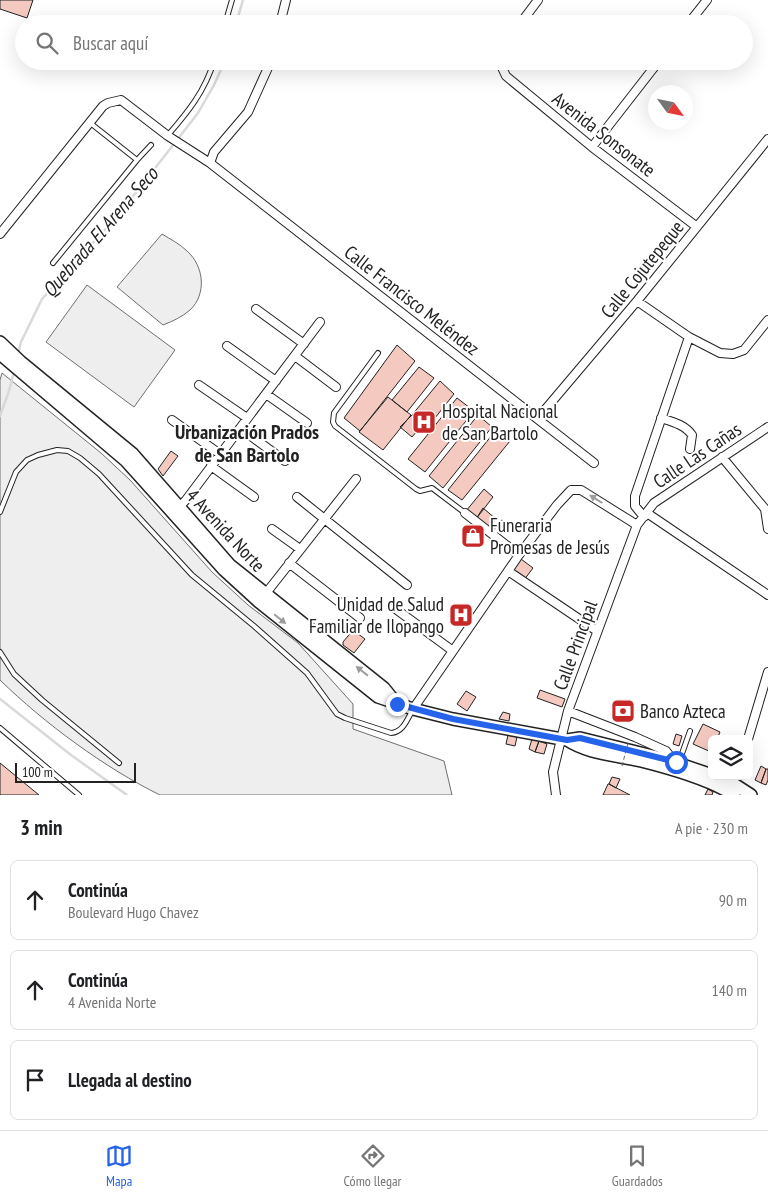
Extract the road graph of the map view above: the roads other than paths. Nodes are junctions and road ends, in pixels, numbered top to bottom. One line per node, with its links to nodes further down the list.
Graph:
1 (232, 0): 5 (lane)
2 (286, 0): 6 (street)
3 (538, 0): 7 (street)
4 (707, 0): 8 (street)
5 (228, 15)
6 (282, 15)
7 (527, 15)
8 (695, 15)
9 (211, 70): 14 (lane)
10 (267, 70): 19 (street)
11 (503, 70): 17 (street, Avenida Sonsonate)
12 (652, 70): 17 (street)
13 (89, 122): 14 (street, Calle Francisco Meléndez); 18 (lane); 21 (street)
14 (170, 137): 19 (street, Calle Francisco Meléndez)
15 (768, 139): 20 (street, Calle Cojutepeque)
16 (151, 145): 18 (lane)
17 (592, 147): 20 (street, Avenida Sonsonate)
18 (137, 160): 22 (lane)
19 (210, 163): 40 (street, Calle Francisco Meléndez)
20 (697, 227): 23 (street, Calle Cojutepeque)
21 (0, 234)
22 (53, 262)
23 (637, 301): 27 (street); 40 (street, Calle Cojutepeque)
24 (256, 308): 29 (street)
25 (768, 320): 27 (street)
26 (320, 322): 29 (street)
27 (688, 337): 41 (street)
28 (0, 342): 34 (main road)
29 (304, 344): 33 (street)
30 (228, 346): 35 (street)
31 (378, 353): 57 (lane)
32 (0, 354): 34 (main road)
33 (295, 356): 35 (street); 37 (street)
34 (15, 363): 55 (main road, 4 Avenida Norte)
35 (276, 381): 38 (street)
36 (199, 385): 39 (street)
37 (336, 387)
38 (266, 394): 39 (street); 43 (street)
39 (248, 418): 45 (street)
40 (538, 418): 50 (street, Calle Francisco Meléndez)
41 (662, 418): 46 (street); 58 (street)
42 (172, 420): 47 (street)
43 (307, 423)
44 (768, 427): 48 (street, Calle Las Cañas)
45 (240, 428): 47 (street); 49 (street)
46 (690, 449)
47 (220, 454): 51 (street)
48 (722, 457): 58 (street, Calle Las Cañas); 63 (street)
49 (285, 461)
50 (594, 464)
51 (211, 466): 54 (street); 55 (street)
52 (356, 479): 59 (street)
53 (296, 497): 59 (street)
54 (254, 498)
55 (176, 510): 71 (main road, 4 Avenida Norte)
56 (0, 512): 78 (lane)
57 (465, 513): 64 (street)
58 (646, 515): 61 (street, Calle Principal); 70 (street)
59 (325, 519): 65 (street); 69 (street)
60 (502, 524): 64 (lane)
61 (637, 525): 66 (street, one-way to 66); 74 (street, Calle Principal)
62 (272, 529): 65 (street)
63 (768, 529)
64 (493, 535): 66 (street)
65 (300, 549): 67 (street)
66 (519, 555): 68 (street)
67 (289, 563): 71 (street); 73 (street)
68 (508, 571): 74 (street); 76 (street)
69 (407, 585)
70 (768, 595)
71 (262, 598): 78 (main road, 4 Avenida Norte)
72 (393, 608): 76 (street)
73 (360, 618)
74 (597, 631): 79 (street, Calle Principal)
75 (0, 652): 84 (lane)
76 (453, 652): 78 (street)
77 (768, 672): 82 (street)
78 (413, 709): 83 (main road, 4 Avenida Norte)
79 (568, 711): 83 (street, Calle Principal); 85 (street)
80 (0, 728): 89 (lane)
81 (690, 731): 85 (lane)
82 (749, 735)
83 (564, 739): 85 (main road); 85 (main road); 90 (street, Calle Principal)
84 (119, 763)
85 (677, 766): 86 (main road); 88 (main road)
86 (708, 775)
87 (721, 780): 88 (main road)
88 (734, 787): 91 (main road)
89 (79, 795)
90 (556, 795)
91 (751, 795)

